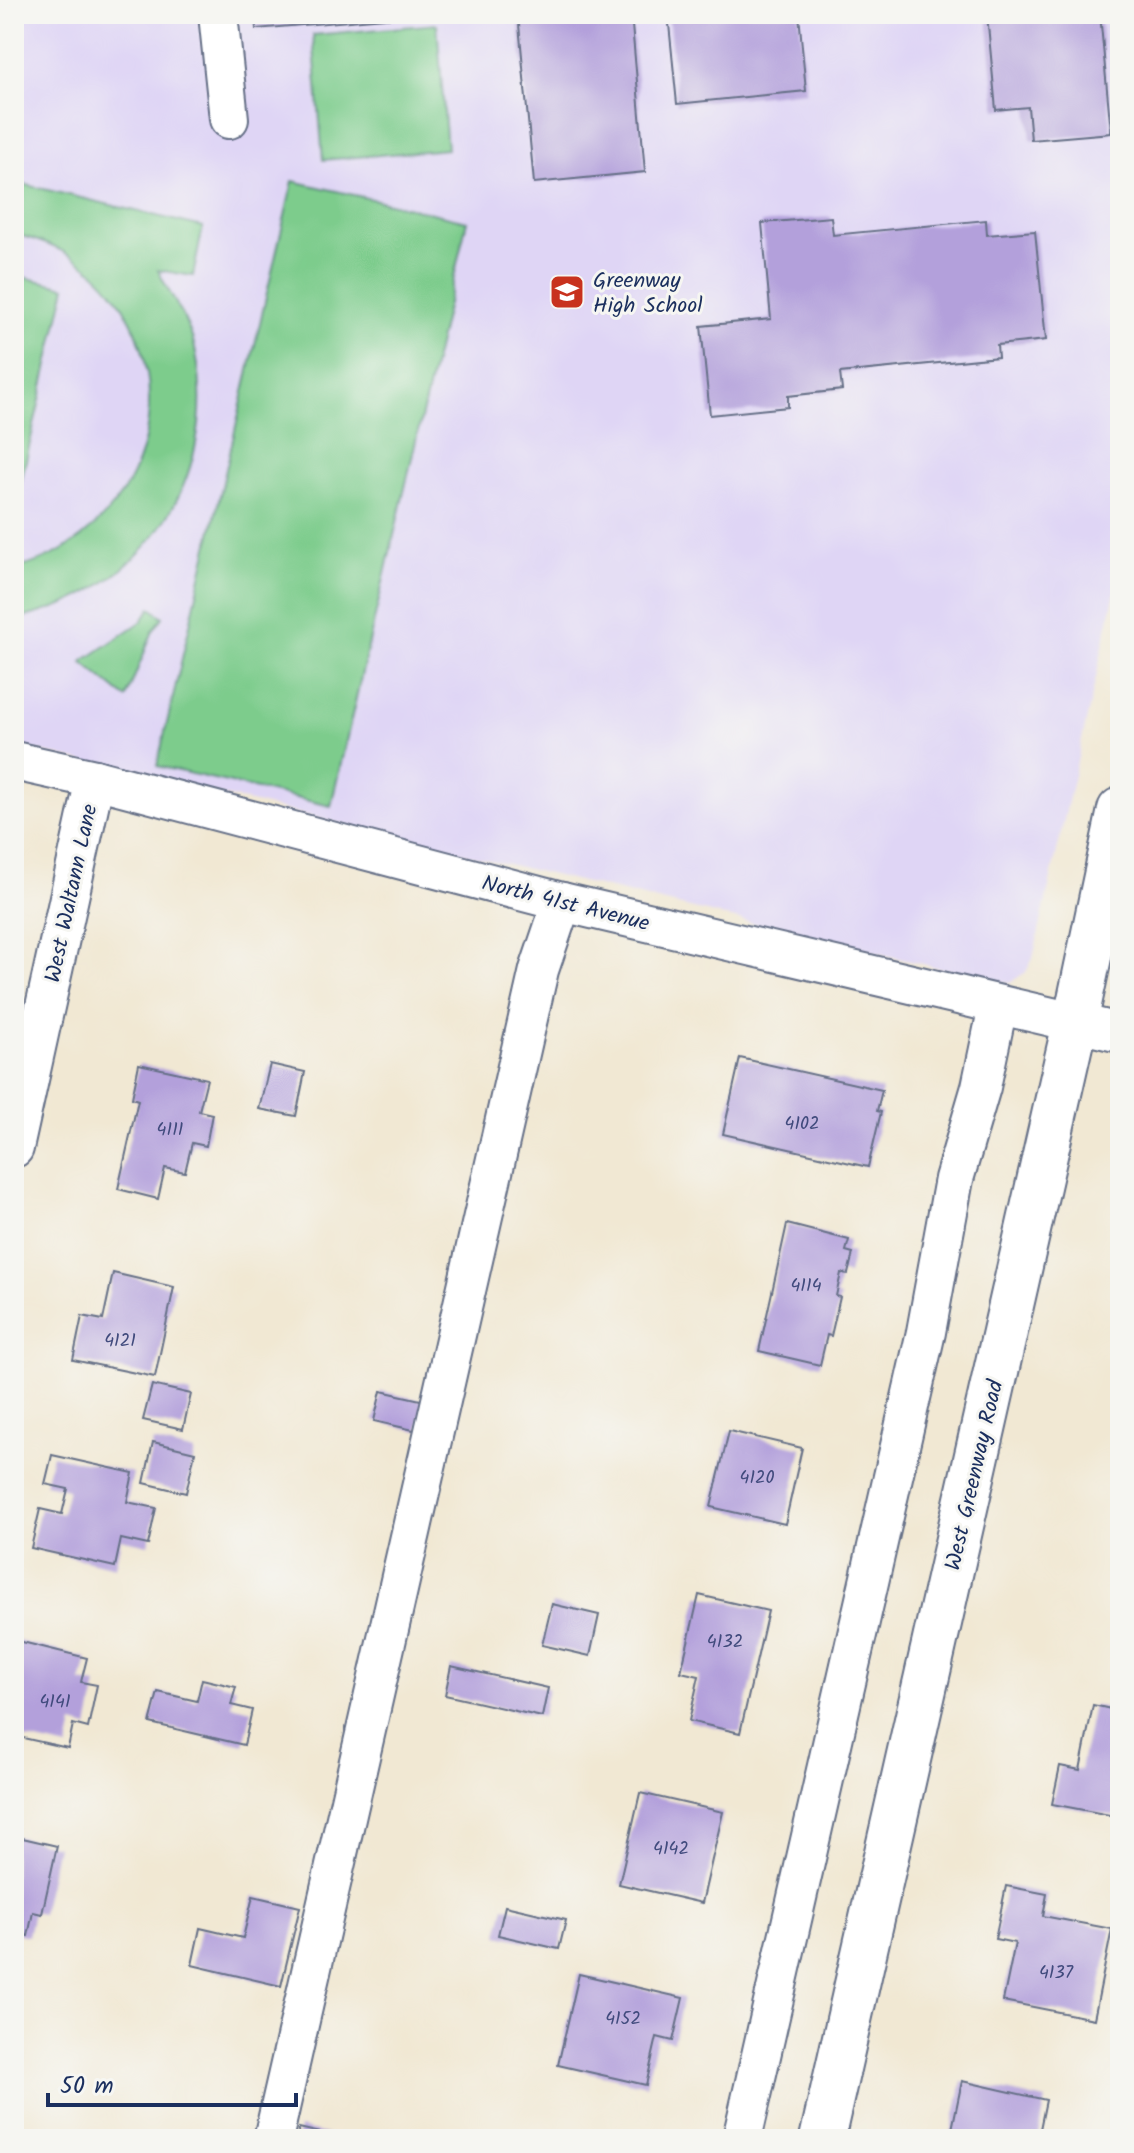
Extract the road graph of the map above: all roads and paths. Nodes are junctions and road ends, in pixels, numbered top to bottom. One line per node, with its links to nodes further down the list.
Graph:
1 (218, 14): 2 (street)
2 (229, 119)
3 (14, 761): 4 (street, North 41st Avenue)
4 (95, 779): 6 (street, North 41st Avenue); 10 (street, West Waltann Lane)
5 (1120, 810): 8 (main road, West Greenway Road)
6 (562, 902): 7 (street, North 41st Avenue); 11 (street)
7 (998, 1006): 8 (street, North 41st Avenue); 12 (street)
8 (1075, 1023): 9 (street, North 41st Avenue); 13 (main road, West Greenway Road)
9 (1120, 1033)
10 (14, 1148)
11 (273, 2139)
12 (742, 2139)
13 (822, 2139)

